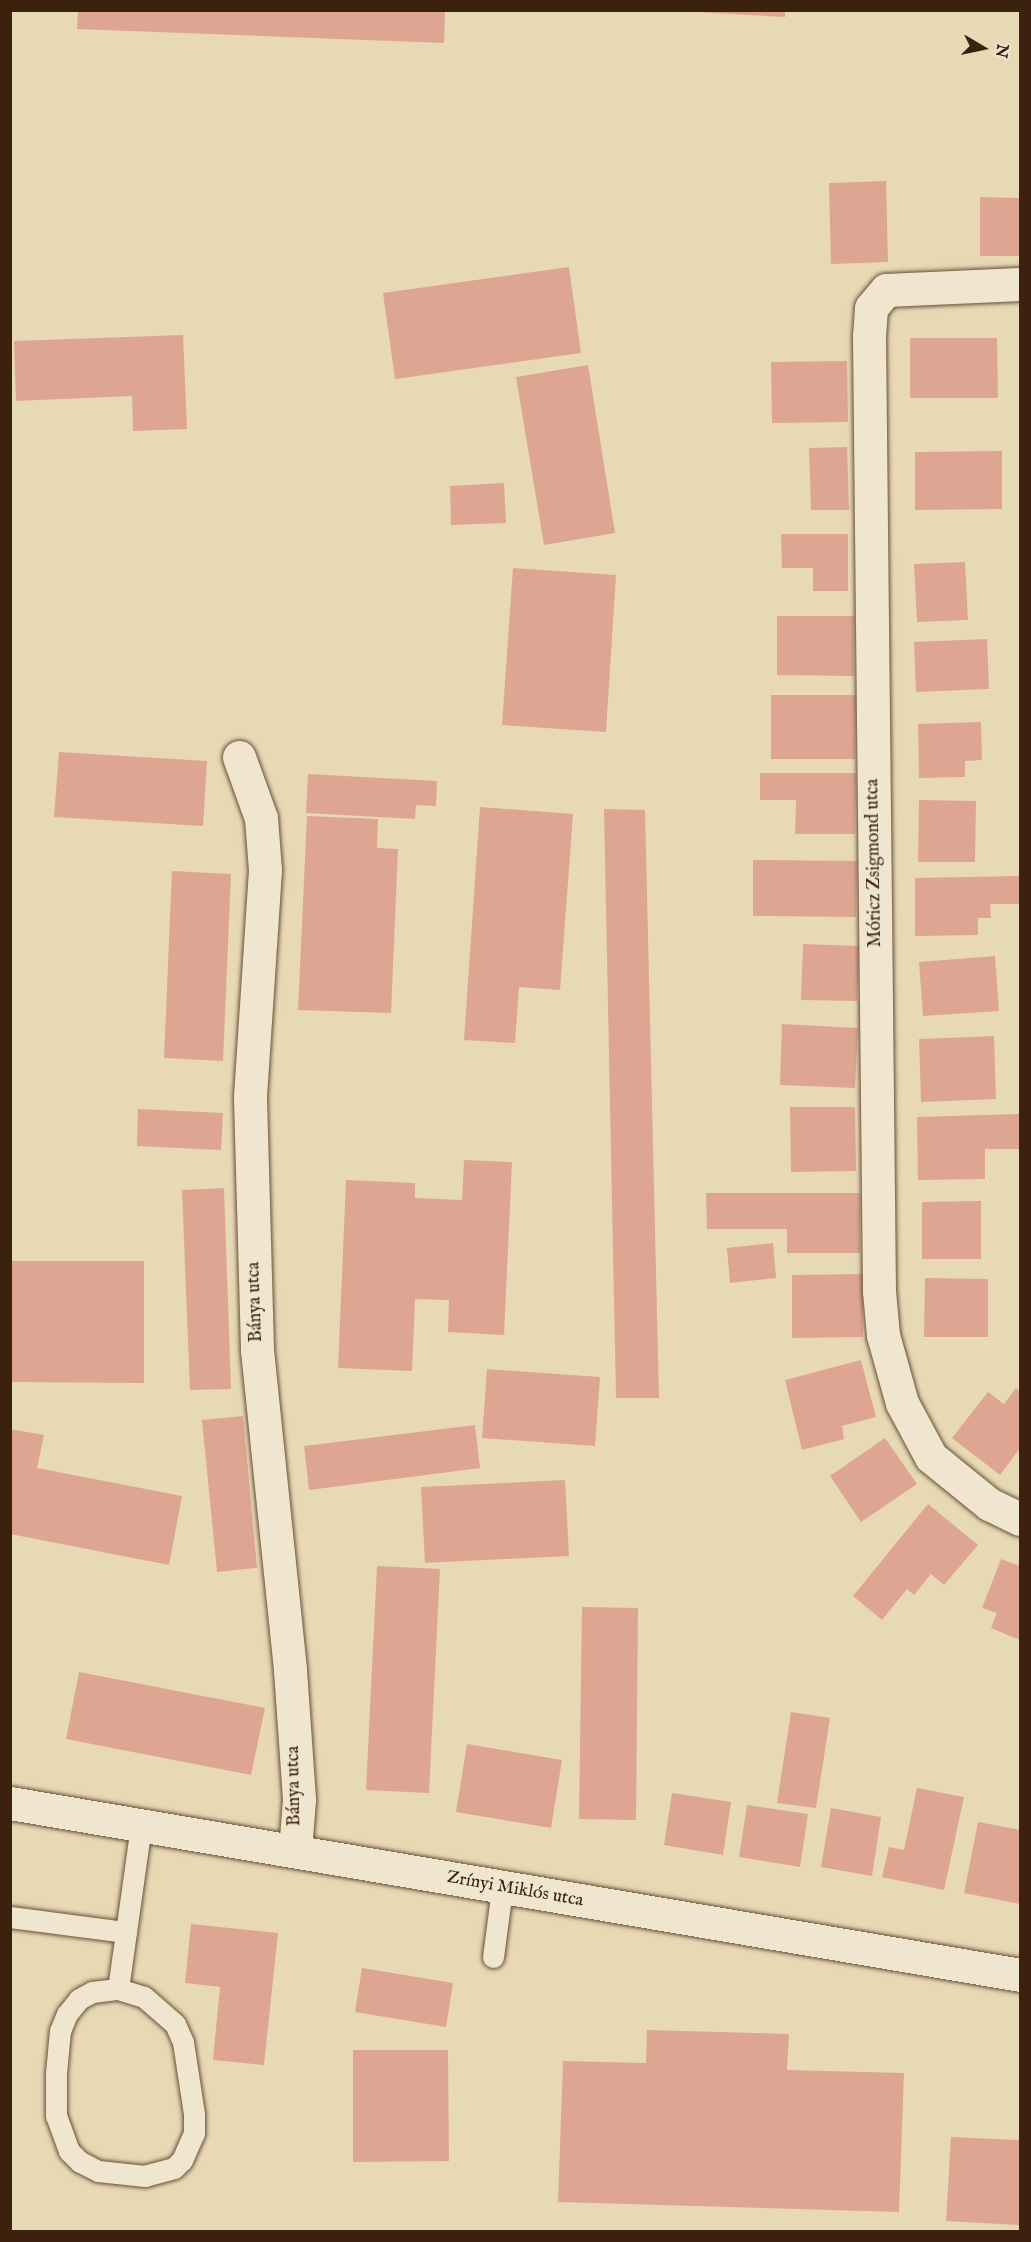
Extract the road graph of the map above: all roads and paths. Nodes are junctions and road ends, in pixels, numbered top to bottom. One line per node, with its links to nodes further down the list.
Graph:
1 (1020, 284): 3 (street, Móricz Zsigmond utca)
2 (239, 757): 6 (street, Bánya utca)
3 (1020, 1519)
4 (10, 1803): 5 (street, Zrínyi Miklós utca)
5 (141, 1826): 6 (street, Zrínyi Miklós utca); 9 (lane)
6 (295, 1850): 7 (street, Zrínyi Miklós utca)
7 (502, 1889): 10 (lane); 11 (street, Zrínyi Miklós utca)
8 (10, 1917): 9 (lane)
9 (126, 1932): 12 (lane)
10 (493, 1957)
11 (1020, 1975)
12 (118, 1989): 12 (lane)

